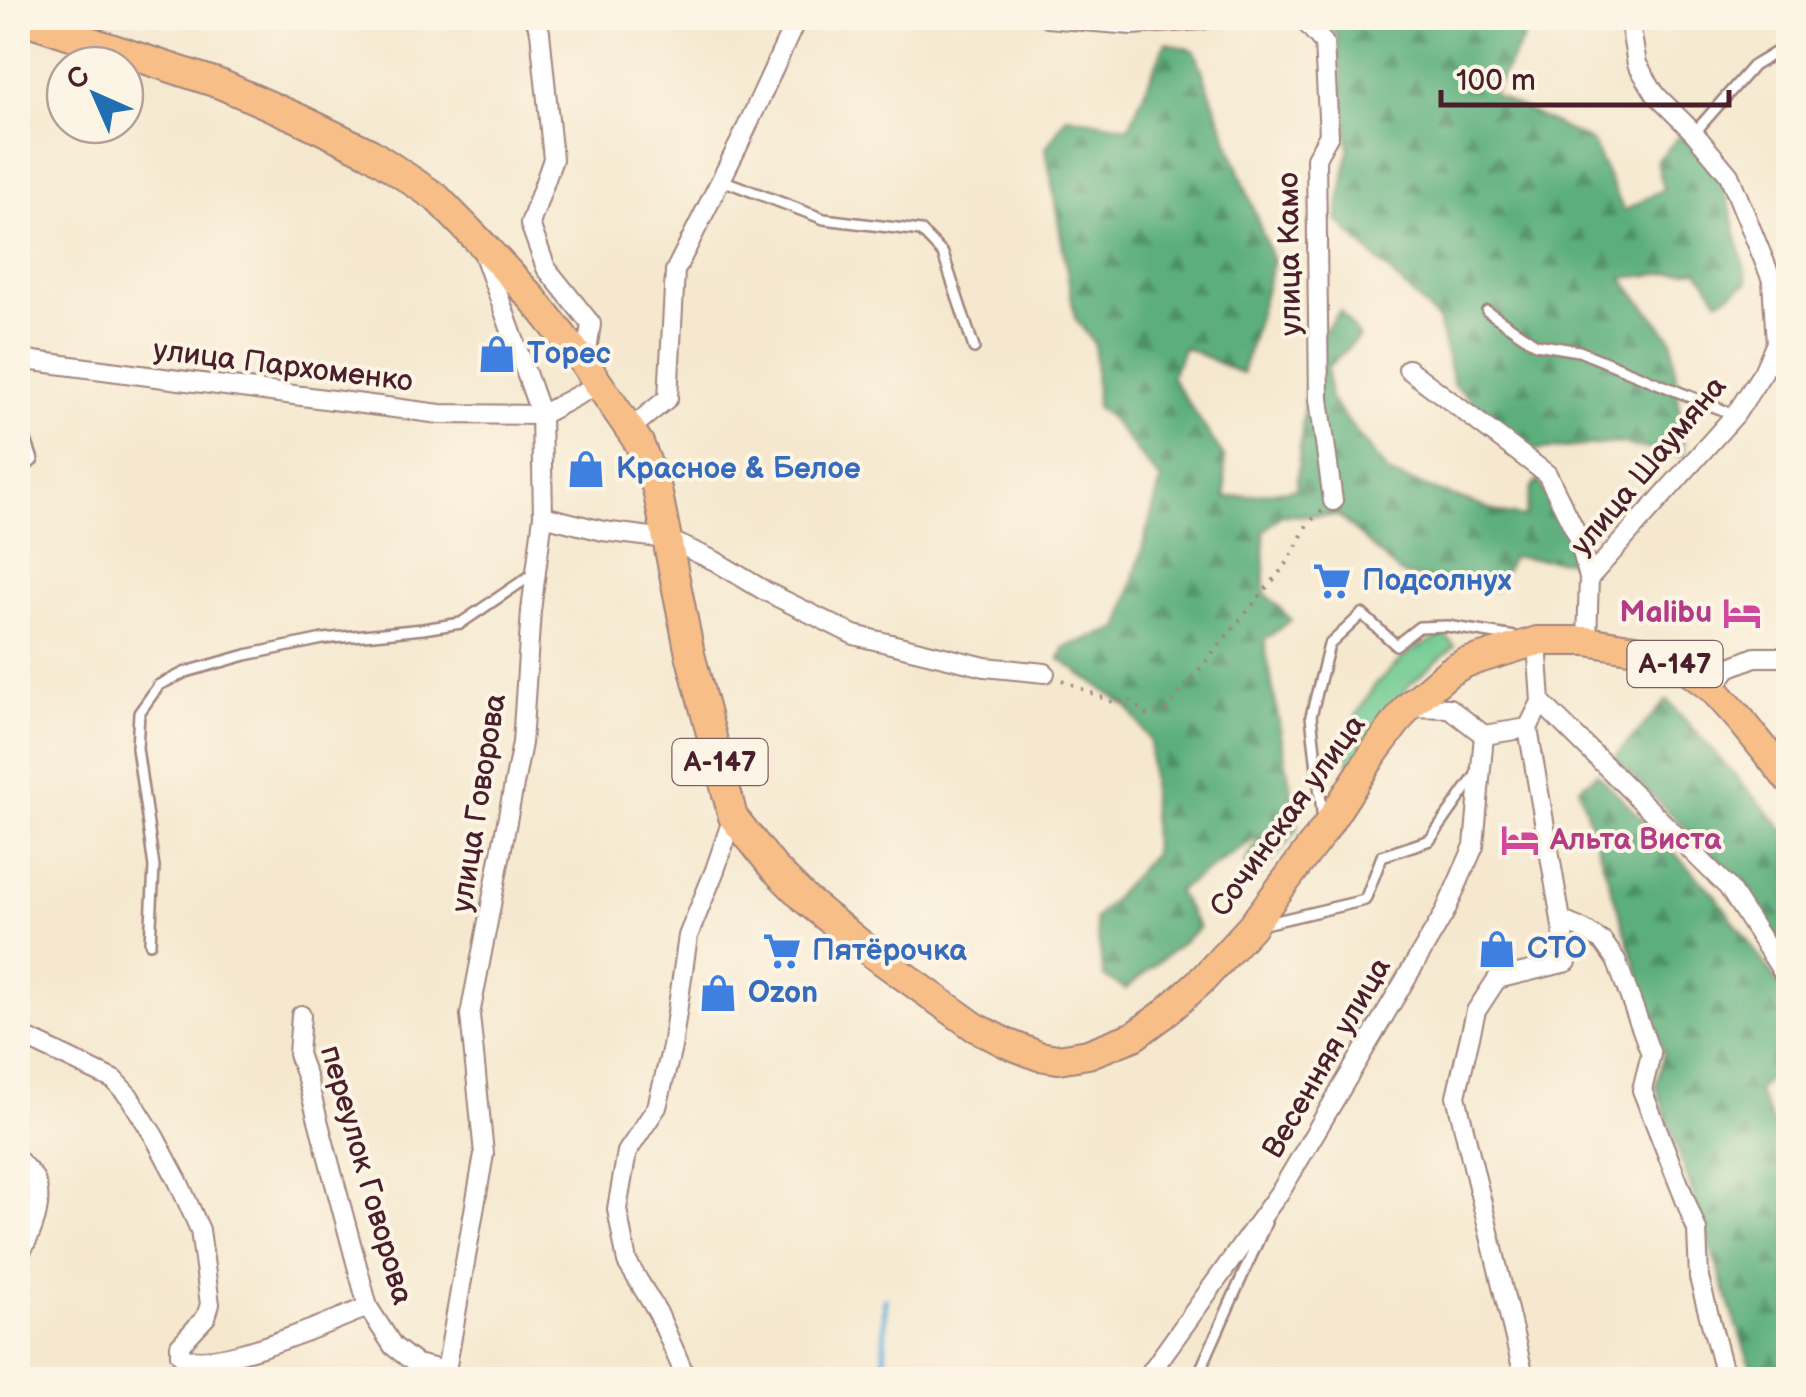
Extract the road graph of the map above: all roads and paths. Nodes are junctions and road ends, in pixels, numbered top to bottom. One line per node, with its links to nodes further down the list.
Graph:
1 (19, 18): 11 (highway, Сочинская улица / А-147)
2 (535, 18): 16 (street)
3 (796, 18): 10 (street)
4 (1047, 18): 5 (street)
5 (1211, 18)
6 (1302, 18): 21 (street, улица Камо)
7 (1629, 18): 9 (street, улица Шаумяна)
8 (1788, 45): 9 (lane)
9 (1694, 132): 18 (street, улица Шаумяна)
10 (722, 180): 13 (lane); 19 (street)
11 (479, 241): 16 (highway, Сочинская улица / А-147); 17 (street, улица Говорова)
12 (1487, 311): 18 (lane)
13 (974, 348)
14 (20, 359): 17 (street, улица Пархоменко); 20 (lane)
15 (1408, 369): 25 (street)
16 (592, 374): 17 (street); 19 (highway, Сочинская улица / А-147)
17 (541, 415): 22 (street, улица Говорова)
18 (1735, 415): 25 (street, улица Шаумяна)
19 (630, 429): 23 (highway, Сочинская улица / А-147)
20 (18, 473)
21 (1333, 502): 29 (path)
22 (543, 516): 23 (street); 24 (street, улица Говорова)
23 (667, 539): 29 (street); 37 (highway, Сочинская улица / А-147)
24 (535, 572): 41 (lane); 49 (street, улица Говорова)
25 (1588, 578): 26 (street, улица Шаумяна)
26 (1587, 640): 27 (highway, А-147); 30 (highway, А-147)
27 (1527, 644): 31 (street); 32 (highway, Сочинская улица / А-147); 38 (lane)
28 (1788, 657): 30 (street)
29 (1045, 672)
30 (1713, 690): 36 (highway, А-147)
31 (1540, 702): 33 (street); 42 (street)
32 (1408, 707): 34 (street); 38 (highway, Сочинская улица / А-147)
33 (1528, 728): 34 (street); 39 (street)
34 (1484, 735): 35 (street, Весенняя улица)
35 (1481, 767): 40 (lane); 46 (street, Весенняя улица)
36 (1788, 779)
37 (733, 817): 40 (highway, Сочинская улица / А-147); 50 (street)
38 (1324, 830): 40 (highway, Сочинская улица / А-147)
39 (1560, 920): 53 (street); 54 (street)
40 (1252, 926)
41 (150, 942)
42 (1788, 980)
43 (301, 1016): 48 (street, переулок Говорова)
44 (18, 1034): 48 (street)
45 (18, 1159): 47 (street)
46 (1282, 1189): 51 (street, Весенняя улица); 52 (lane)
47 (18, 1256)
48 (368, 1307): 49 (street, переулок Говорова)
49 (447, 1375)
50 (687, 1380)
51 (1145, 1380)
52 (1196, 1380)
53 (1525, 1380)
54 (1726, 1380)

